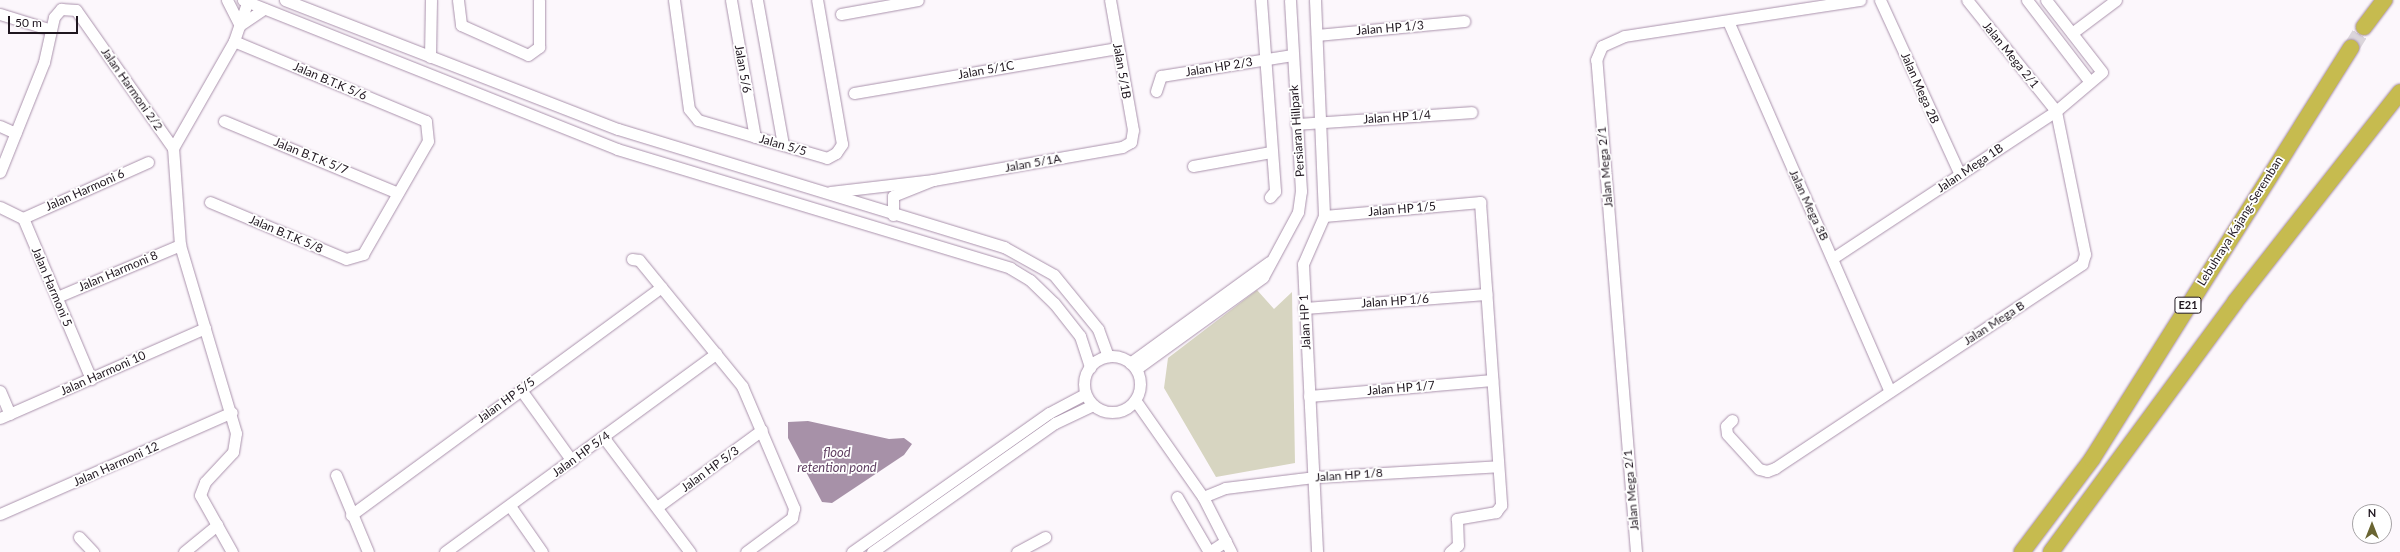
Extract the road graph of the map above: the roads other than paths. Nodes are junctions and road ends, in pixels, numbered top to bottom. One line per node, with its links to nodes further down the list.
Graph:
1 (227, 0): 28 (street)
2 (285, 0): 37 (street)
3 (431, 0): 37 (street)
4 (458, 0): 5 (street)
5 (538, 0)
6 (674, 0): 51 (street, Jalan 5/5)
7 (730, 0): 51 (street, Jalan 5/6)
8 (757, 0): 53 (street)
9 (817, 0): 53 (street, Jalan 5/5)
10 (918, 0): 25 (street)
11 (1110, 0): 34 (street, Jalan 5/1B)
12 (1261, 0): 38 (street)
13 (1290, 0): 36 (street, Persiaran Hillpark)
14 (1315, 0): 32 (street, Jalan HP 1)
15 (1860, 0): 27 (street, Jalan Mega 2/1)
16 (1880, 0): 60 (street, Jalan Mega 2B)
17 (1967, 0): 43 (street, Jalan Mega 2/1)
18 (2027, 0): 39 (street)
19 (2046, 0): 31 (street)
20 (2116, 0): 31 (street)
21 (2384, 0): 29 (highway)
22 (246, 1): 23 (street); 28 (street)
23 (264, 9): 28 (street); 55 (street)
24 (0, 14): 30 (street)
25 (841, 14)
26 (1464, 21): 32 (street, Jalan HP 1/3)
27 (1728, 21): 74 (street, Jalan Mega 3B); 128 (street, Jalan Mega 2/1)
28 (240, 24): 33 (street)
29 (2364, 27)
30 (51, 30): 50 (street, Jalan Harmoni 2/2); 54 (street, Jalan Harmoni 2/2)
31 (2072, 33): 39 (street, Jalan Mega 1B)
32 (1317, 35): 46 (street, Jalan HP 1)
33 (234, 41): 54 (street); 64 (street, Jalan B.T.K 5/6)
34 (1117, 48): 41 (street, Jalan 5/1C); 52 (street, Jalan 5/1B)
35 (2351, 48): 129 (highway, Lebuhraya Kajang-Seremban / E21)
36 (1292, 54): 38 (street, Jalan HP 2/3); 47 (street, Persiaran Hillpark)
37 (430, 57): 49 (street)
38 (1265, 60): 40 (street, Jalan HP 2/3); 56 (street)
39 (2090, 82): 43 (street, Jalan Mega 1B)
40 (1156, 91)
41 (854, 92)
42 (2400, 92): 130 (highway)
43 (2056, 111): 60 (street, Jalan Mega 1B); 88 (street, Jalan Mega B)
44 (1472, 112): 46 (street, Jalan HP 1/4)
45 (224, 121): 64 (street, Jalan B.T.K 5/7)
46 (1322, 122): 47 (street); 71 (street, Jalan HP 1)
47 (1296, 124): 83 (street, Persiaran Hillpark)
48 (0, 126): 50 (street)
49 (618, 129): 55 (street); 62 (street)
50 (16, 133): 59 (street, Jalan Harmoni 2/2)
51 (755, 137): 53 (street, Jalan 5/5)
52 (1131, 142): 61 (street, Jalan 5/1A)
53 (783, 145)
54 (173, 148): 73 (street)
55 (617, 149): 68 (street)
56 (1271, 152): 58 (street); 65 (street)
57 (148, 162): 72 (street, Jalan Harmoni 6)
58 (1193, 166)
59 (0, 172)
60 (1960, 175): 74 (street, Jalan Mega 1B)
61 (933, 180): 63 (street); 70 (street)
62 (798, 185): 63 (street); 68 (street)
63 (820, 192): 69 (street)
64 (398, 193): 66 (street, Jalan B.T.K 5/8)
65 (1270, 197)
66 (210, 202)
67 (0, 207): 72 (street)
68 (813, 208): 69 (street); 84 (street)
69 (874, 209): 70 (street)
70 (893, 215): 82 (street)
71 (1324, 216): 77 (street, Jalan HP 1/5); 79 (street, Jalan HP 1)
72 (22, 218): 78 (street, Jalan Harmoni 5)
73 (180, 245): 78 (street, Jalan Harmoni 8); 80 (street)
74 (1833, 258): 88 (street, Jalan Mega 3B)
75 (632, 259): 76 (street)
76 (661, 287): 81 (street); 87 (street, Jalan HP 5/5)
77 (1486, 294): 79 (street, Jalan HP 1/6); 86 (street)
78 (57, 297): 85 (street, Jalan Harmoni 5)
79 (1304, 308): 91 (street, Jalan HP 1)
80 (205, 328): 85 (street, Jalan Harmoni 10); 94 (street)
81 (716, 354): 97 (street); 98 (street, Jalan HP 5/4)
82 (1108, 356): 83 (street); 84 (street)
83 (1133, 366): 92 (street)
84 (1090, 367): 90 (street)
85 (91, 379): 95 (street, Jalan Harmoni 10)
86 (1492, 380): 91 (street, Jalan HP 1/7); 100 (street)
87 (521, 390): 99 (street); 108 (street, Jalan HP 5/5)
88 (1889, 390): 96 (street, Jalan Mega B)
89 (0, 391): 95 (street)
90 (1085, 394): 93 (street); 121 (street)
91 (1309, 396): 102 (street, Jalan HP 1)
92 (1135, 400): 93 (street); 104 (street)
93 (1093, 405): 122 (street)
94 (232, 412): 107 (street, Jalan Harmoni 12); 109 (street)
95 (5, 416)
96 (1732, 420)
97 (762, 430): 106 (street, Jalan HP 5/3); 120 (street)
98 (604, 438): 99 (street, Jalan HP 5/4); 106 (street)
99 (572, 461): 105 (street, Jalan HP 5/4)
100 (1498, 466): 102 (street, Jalan HP 1/8); 127 (street)
101 (336, 475): 108 (street)
102 (1315, 477): 104 (street, Jalan HP 1/8); 126 (street, Jalan HP 1)
103 (1177, 497): 124 (street)
104 (1203, 497): 112 (street)
105 (510, 506): 117 (street, Jalan HP 5/4); 118 (street)
106 (657, 508): 119 (street)
107 (0, 514)
108 (351, 515): 116 (street)
109 (216, 525): 114 (street); 115 (street)
110 (79, 536): 113 (street)
111 (1045, 536): 123 (street)
112 (1226, 541): 124 (street); 125 (street)
113 (93, 552)
114 (184, 552)
115 (232, 552)
116 (368, 552)
117 (445, 552)
118 (542, 552)
119 (690, 552)
120 (746, 552)
121 (852, 552)
122 (872, 552)
123 (1017, 552)
124 (1209, 552)
125 (1231, 552)
126 (1317, 552)
127 (1450, 552)
128 (1636, 552)
129 (2022, 552)
130 (2051, 552)

